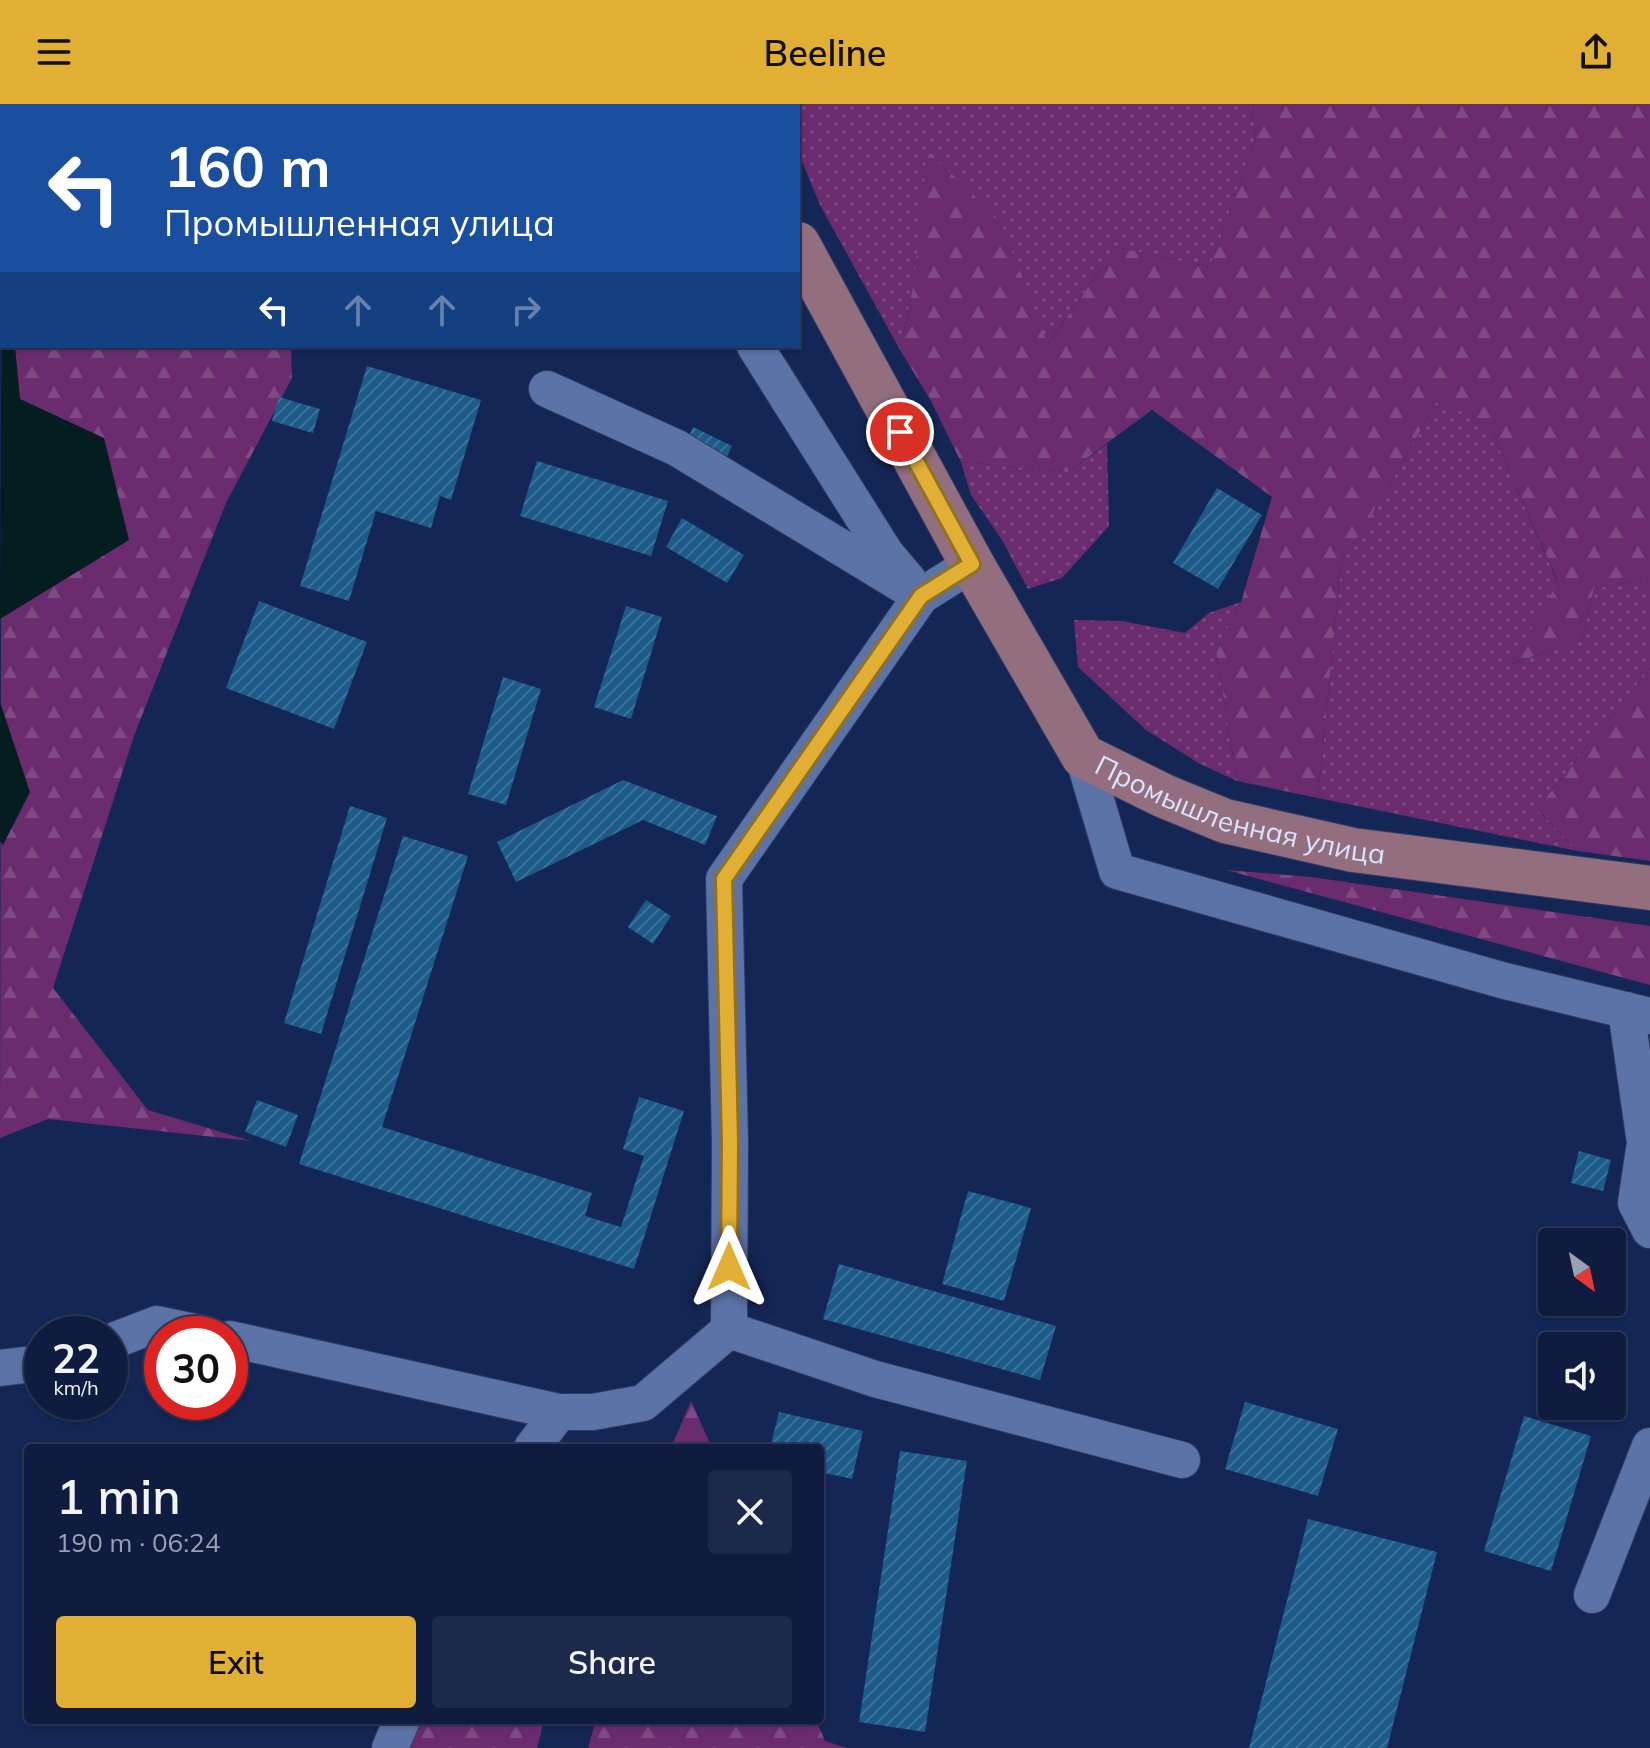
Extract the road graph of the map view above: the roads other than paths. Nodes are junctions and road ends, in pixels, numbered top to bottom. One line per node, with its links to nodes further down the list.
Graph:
1 (800, 248): 4 (main road, Промышленная улица)
2 (756, 348): 5 (street)
3 (547, 389): 5 (street)
4 (972, 564): 5 (street); 6 (main road, Промышленная улица)
5 (921, 596): 10 (street)
6 (1083, 756): 7 (main road, Промышленная улица); 8 (street)
7 (1650, 888)
8 (1638, 1013): 9 (street)
9 (1650, 1230)
10 (729, 1330): 14 (street); 17 (street)
11 (248, 1343): 14 (street)
12 (24, 1365): 13 (street)
13 (0, 1368)
14 (559, 1412): 15 (street)
15 (535, 1444)
16 (1650, 1446): 18 (street)
17 (1182, 1460)
18 (1592, 1595)
19 (400, 1724): 20 (street)
20 (390, 1748)

